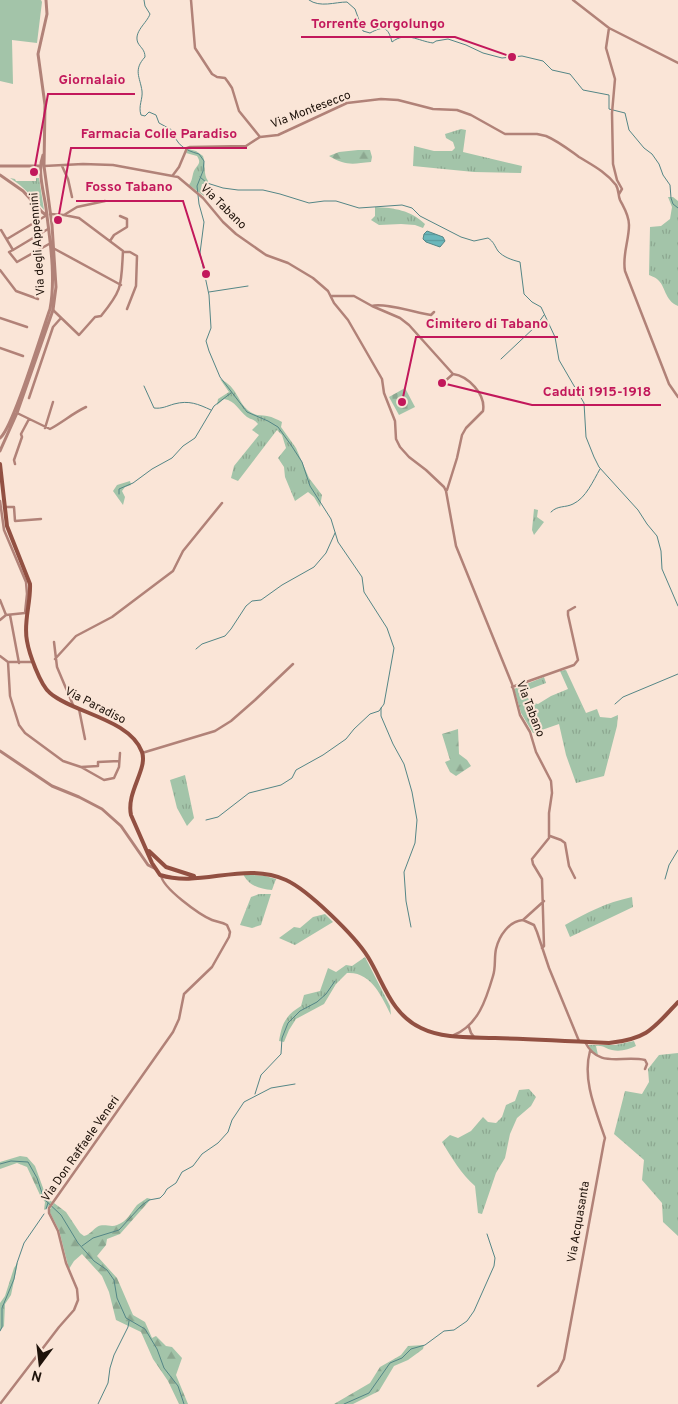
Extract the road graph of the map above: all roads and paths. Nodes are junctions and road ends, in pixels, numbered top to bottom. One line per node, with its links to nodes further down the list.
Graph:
1 (46, 0): 9 (street)
2 (191, 0): 6 (street)
3 (574, 0): 4 (street)
4 (609, 28): 5 (street); 12 (street)
5 (678, 63)
6 (260, 137): 11 (street, Via Montesecco); 12 (street, Via Montesecco)
7 (61, 165): 9 (street, Via Tabano); 11 (street, Via Tabano); 13 (street)
8 (0, 166): 9 (street, Via Tabano)
9 (42, 166): 15 (street, Via degli Appennini)
10 (0, 175): 15 (street)
11 (173, 175): 27 (street, Via Tabano)
12 (619, 195): 42 (street, Via Montesecco)
13 (72, 197)
14 (104, 202): 16 (street)
15 (48, 214): 16 (street); 18 (street, Via degli Appennini); 20 (street); 22 (street, Via degli Appennini)
16 (64, 215): 21 (street)
17 (120, 216): 21 (street)
18 (48, 229): 22 (street, Via degli Appennini); 23 (street)
19 (1, 230): 20 (street)
20 (7, 239): 23 (street)
21 (110, 241): 24 (street)
22 (51, 246): 23 (street); 26 (street); 31 (street, Via degli Appennini)
23 (13, 250)
24 (124, 252): 26 (street); 30 (street)
25 (0, 270): 28 (street)
26 (121, 286): 34 (street)
27 (331, 296): 29 (street, Via Tabano); 56 (street, Via Tabano)
28 (38, 299)
29 (372, 306): 32 (street); 36 (street, Via Tabano)
30 (127, 309)
31 (51, 310): 34 (street); 46 (street, Via degli Appennini); 50 (street, Via degli Appennini)
32 (434, 312)
33 (0, 318): 35 (street)
34 (61, 318): 43 (street)
35 (27, 327)
36 (424, 340): 37 (street); 40 (street, Via Tabano)
37 (421, 344)
38 (0, 348): 39 (street)
39 (23, 356)
40 (453, 374): 41 (street); 56 (street, Via Tabano)
41 (444, 382)
42 (678, 397)
43 (29, 398)
44 (53, 402): 48 (street)
45 (86, 407): 48 (street)
46 (17, 413): 47 (street); 52 (street, Via degli Appennini)
47 (29, 419): 48 (street); 55 (street)
48 (45, 428)
49 (0, 433): 50 (street)
50 (5, 433): 51 (street, Via degli Appennini)
51 (0, 440): 52 (street, Via degli Appennini)
52 (5, 440): 53 (street, Via degli Appennini)
53 (0, 451)
54 (0, 464): 59 (main road, Via Paradiso)
55 (15, 464)
56 (446, 491): 73 (street, Via Tabano)
57 (0, 501): 60 (street)
58 (222, 503): 68 (street)
59 (4, 507): 61 (street); 70 (main road, Via Paradiso)
60 (1, 517): 64 (street)
61 (41, 520)
62 (0, 600): 64 (street)
63 (575, 606): 73 (street)
64 (8, 615): 65 (street); 71 (street)
65 (0, 620)
66 (54, 642): 68 (street)
67 (0, 656): 69 (street)
68 (55, 659): 74 (street)
69 (8, 662): 71 (street); 81 (street)
70 (34, 662): 71 (street); 74 (main road, Via Paradiso)
71 (19, 663)
72 (292, 664): 79 (street)
73 (512, 687): 82 (street, Via Tabano)
74 (73, 706): 75 (main road, Via Paradiso)
75 (78, 708): 76 (street); 79 (main road, Via Paradiso)
76 (85, 739)
77 (0, 751): 85 (street)
78 (120, 753): 80 (street)
79 (142, 753): 83 (main road)
80 (119, 761): 81 (street); 81 (street)
81 (80, 768)
82 (550, 836): 87 (street); 88 (street)
83 (146, 848): 84 (main road); 85 (main road)
84 (165, 867): 85 (street); 85 (street); 86 (main road)
85 (160, 873): 86 (main road); 101 (street, Via Don Raffaele Veneri)
86 (197, 877): 93 (main road)
87 (575, 878)
88 (544, 902): 89 (street); 90 (street)
89 (523, 920): 90 (street); 92 (street)
90 (542, 948): 96 (street)
91 (678, 1002): 97 (main road)
92 (468, 1029): 93 (street); 94 (street); 95 (street)
93 (452, 1036): 94 (main road)
94 (465, 1036): 95 (main road)
95 (474, 1037): 96 (main road)
96 (579, 1041): 97 (main road)
97 (584, 1041): 98 (street)
98 (590, 1051): 99 (street); 100 (street, Via Acquasanta)
99 (644, 1069)
100 (538, 1386)
101 (0, 1404)

